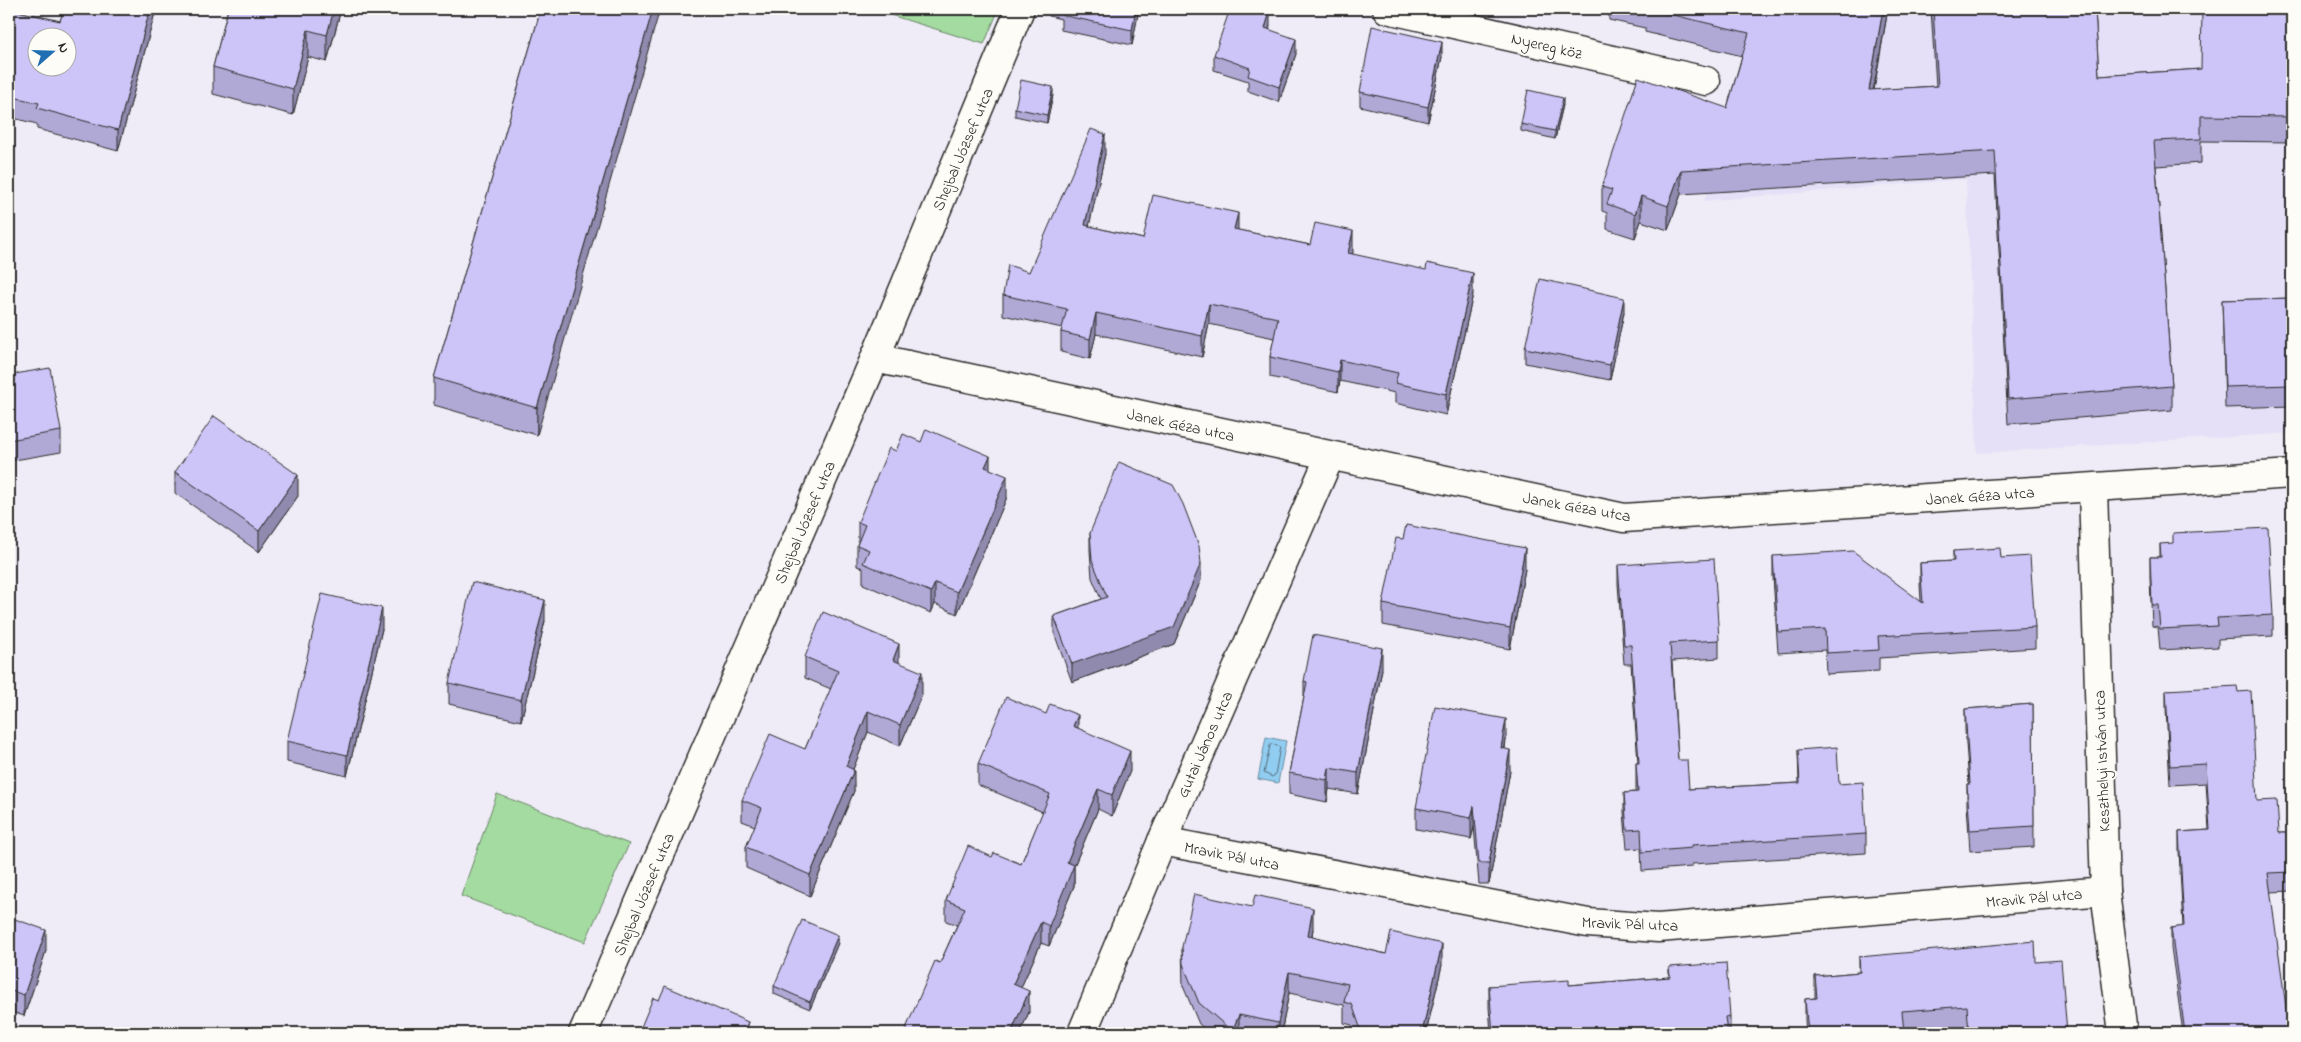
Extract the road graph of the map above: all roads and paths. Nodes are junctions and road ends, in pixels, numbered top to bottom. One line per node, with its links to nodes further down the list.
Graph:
1 (1020, 9): 4 (street, Shejbal József utca)
2 (1387, 9): 3 (street, Nyereg köz)
3 (1706, 81)
4 (875, 358): 5 (street, Janek Géza utca); 10 (street, Shejbal József utca)
5 (1330, 456): 7 (street, Janek Géza utca); 8 (street, Gutai János utca)
6 (2292, 474): 7 (street, Janek Géza utca)
7 (2093, 488): 9 (street, Keszthelyi István utca)
8 (1162, 841): 9 (street, Mravik Pál utca); 11 (street, Gutai János utca)
9 (2105, 892): 12 (street, Keszthelyi István utca)
10 (583, 1033)
11 (1082, 1033)
12 (2123, 1033)

